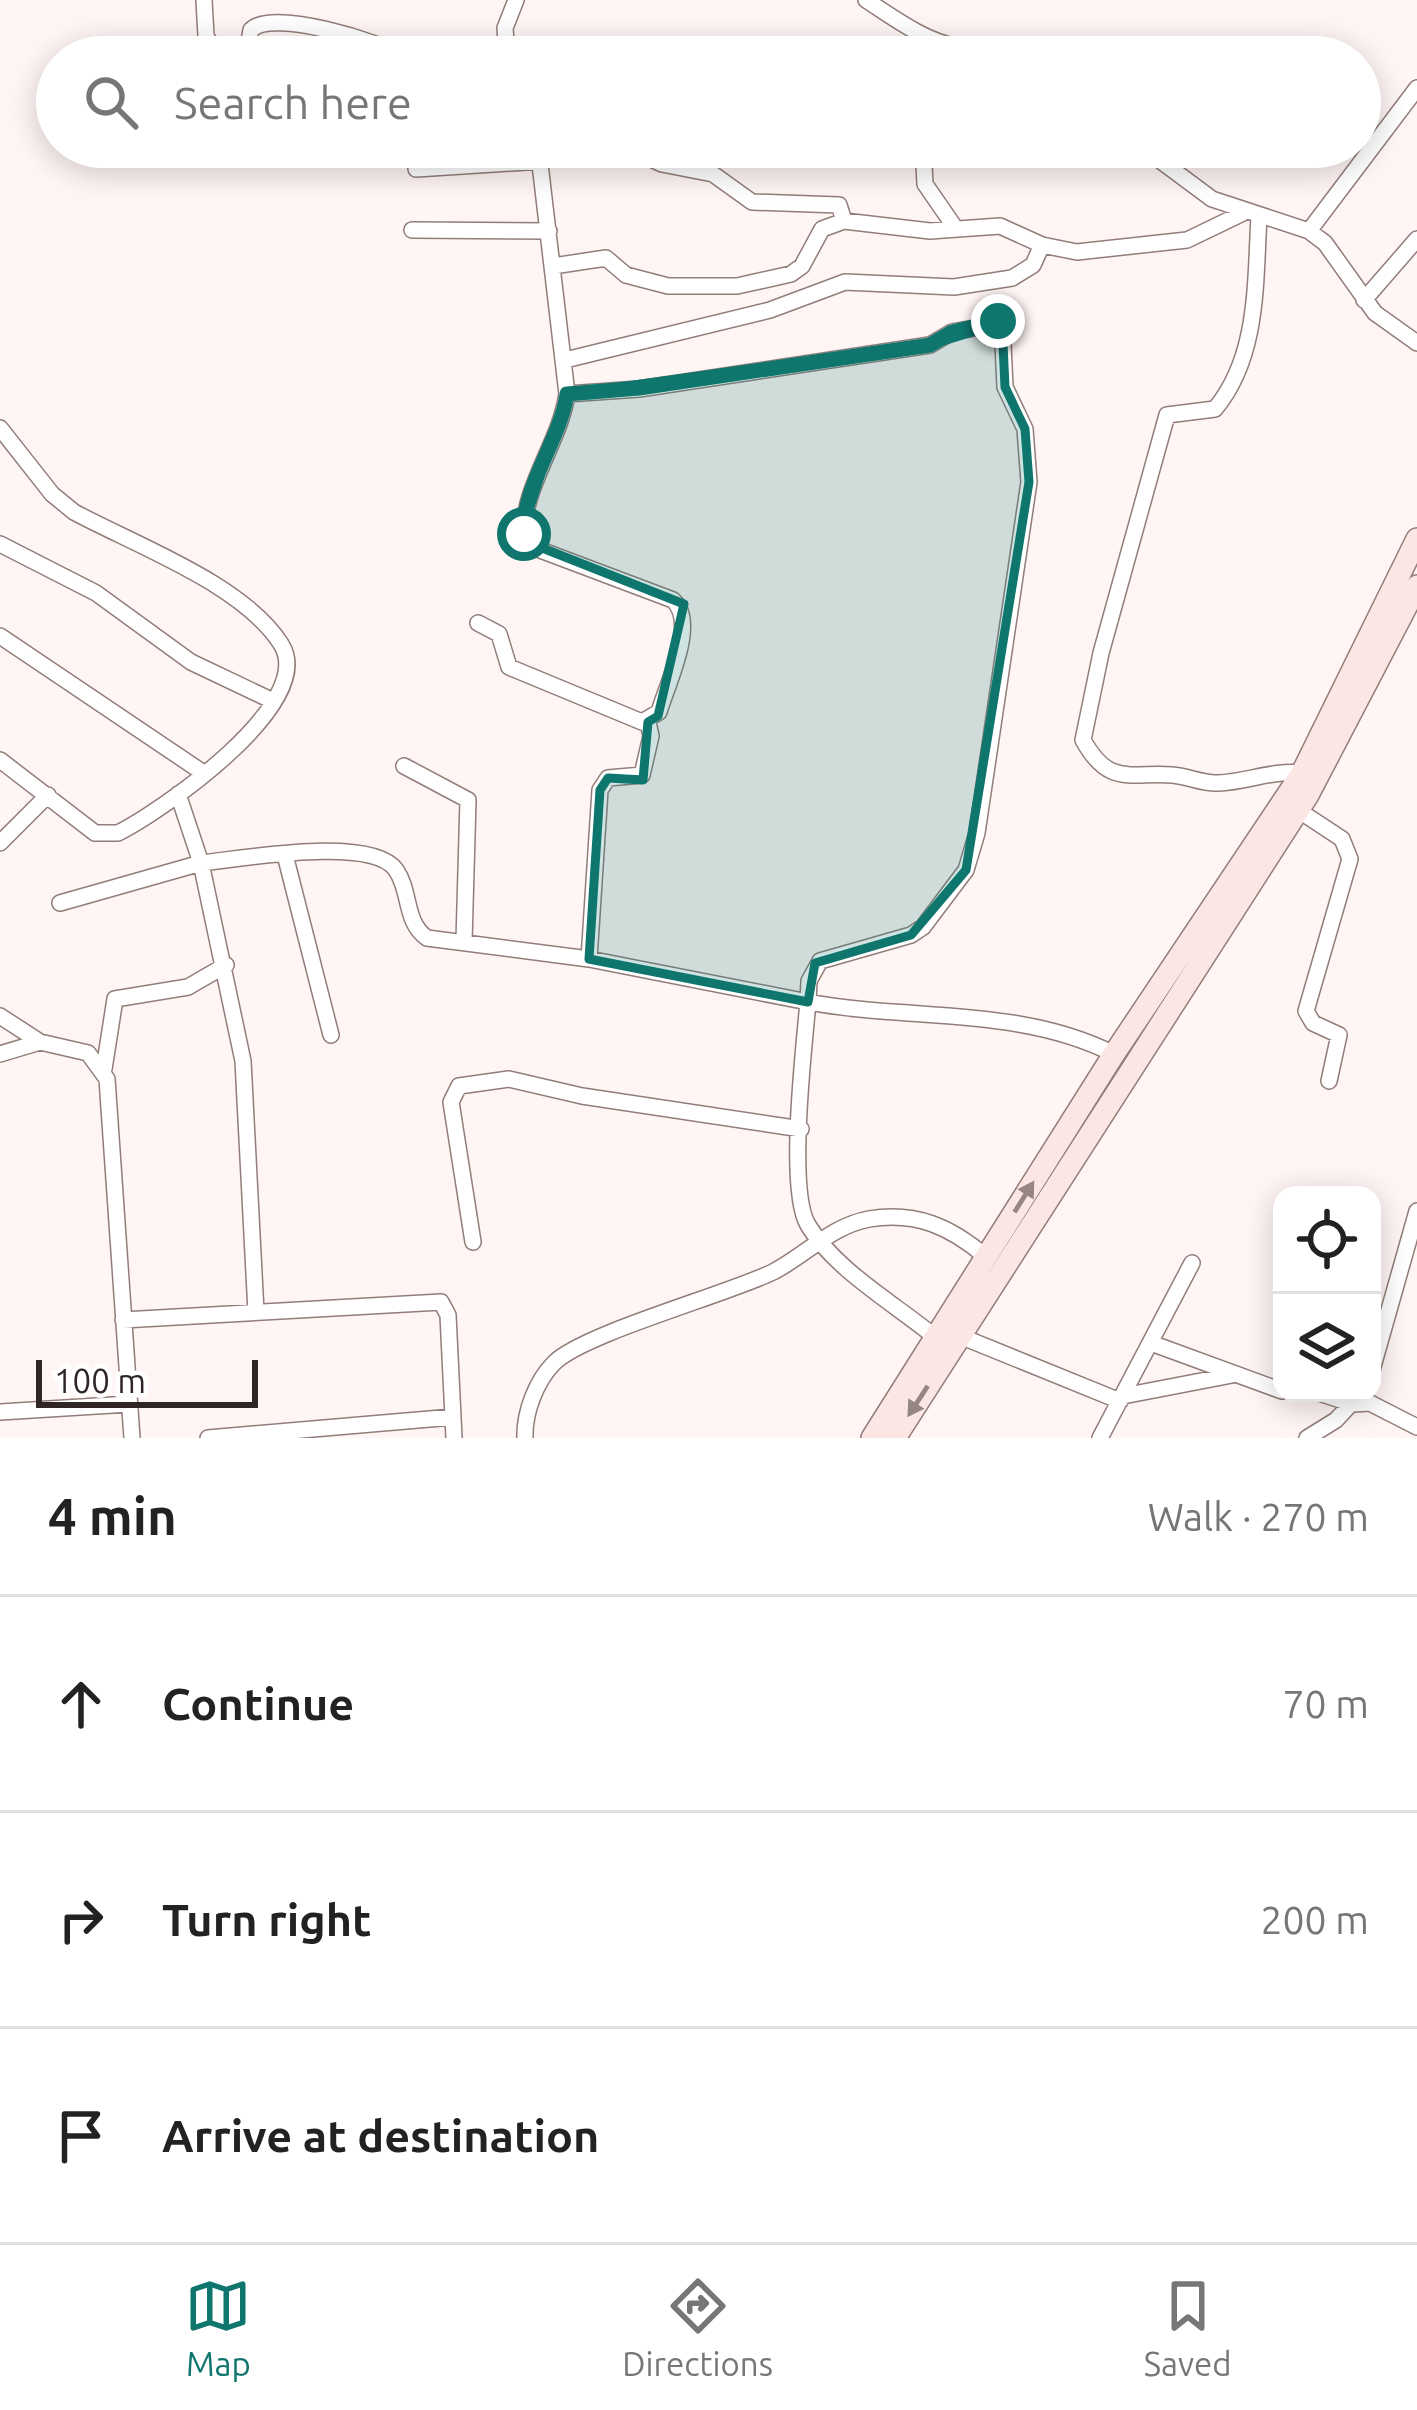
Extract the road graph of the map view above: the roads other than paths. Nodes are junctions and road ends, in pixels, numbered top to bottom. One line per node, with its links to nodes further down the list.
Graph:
1 (204, 0): 4 (street)
2 (516, 0): 7 (street)
3 (875, 3): 8 (street)
4 (206, 36)
5 (250, 36): 6 (street)
6 (340, 36)
7 (506, 36)
8 (921, 36)
9 (1417, 88): 10 (street)
10 (1381, 136)
11 (424, 168): 17 (street)
12 (541, 168): 22 (street)
13 (682, 168): 19 (street)
14 (925, 168): 21 (street)
15 (1170, 168): 18 (street)
16 (1357, 168): 23 (street)
17 (416, 169)
18 (1251, 215): 23 (street); 25 (street); 42 (street)
19 (844, 220): 21 (street); 26 (street)
20 (412, 230): 22 (street)
21 (956, 230): 25 (street)
22 (549, 231): 26 (street)
23 (1310, 231): 27 (street)
24 (1417, 239): 27 (street)
25 (1042, 245): 29 (street)
26 (553, 266): 29 (street)
27 (1364, 300): 28 (street)
28 (1417, 343)
29 (565, 360): 30 (street)
30 (567, 394): 39 (street); 54 (street)
31 (0, 428): 38 (street)
32 (1417, 539): 42 (street)
33 (0, 544): 38 (street)
34 (1417, 586): 35 (street)
35 (1410, 617): 46 (street)
36 (478, 623): 39 (street)
37 (0, 636): 43 (street)
38 (273, 701): 43 (street)
39 (648, 722): 52 (street)
40 (0, 760): 45 (street)
41 (404, 766): 51 (street)
42 (1302, 773): 59 (street)
43 (205, 774): 44 (street)
44 (178, 794): 45 (street); 49 (street)
45 (48, 795): 47 (street)
46 (1298, 810): 61 (street); 71 (street)
47 (0, 843)
48 (285, 855): 49 (street); 51 (street); 56 (street)
49 (201, 863): 50 (street); 53 (street)
50 (60, 903)
51 (464, 941): 52 (street)
52 (589, 959): 54 (street)
53 (226, 964): 60 (street); 68 (street)
54 (808, 1002): 59 (street); 62 (street)
55 (0, 1016): 57 (street)
56 (331, 1035)
57 (40, 1042): 58 (street); 60 (street)
58 (0, 1054)
59 (1114, 1054): 66 (street, one-way to 59)
60 (104, 1069): 69 (street)
61 (1329, 1081)
62 (801, 1129): 64 (street); 65 (street)
63 (1417, 1211): 72 (street)
64 (820, 1241): 66 (street); 70 (street); 86 (street)
65 (473, 1242)
66 (986, 1257): 70 (street)
67 (1192, 1263): 73 (street)
68 (256, 1312): 69 (street); 81 (street)
69 (123, 1320): 79 (street)
70 (935, 1336): 87 (street)
71 (960, 1336): 76 (street); 88 (street, one-way to 88)
72 (1381, 1338)
73 (1150, 1342): 74 (street); 76 (street)
74 (1235, 1375): 75 (street); 76 (street)
75 (1273, 1388)
76 (1121, 1399): 89 (street)
77 (1352, 1402): 90 (street)
78 (1367, 1402): 82 (street)
79 (130, 1404): 80 (street); 83 (street)
80 (0, 1412)
81 (453, 1417): 84 (street); 85 (street)
82 (1409, 1430)
83 (132, 1438)
84 (208, 1438)
85 (454, 1438)
86 (525, 1438)
87 (872, 1438)
88 (895, 1438)
89 (1100, 1438)
90 (1307, 1438)

